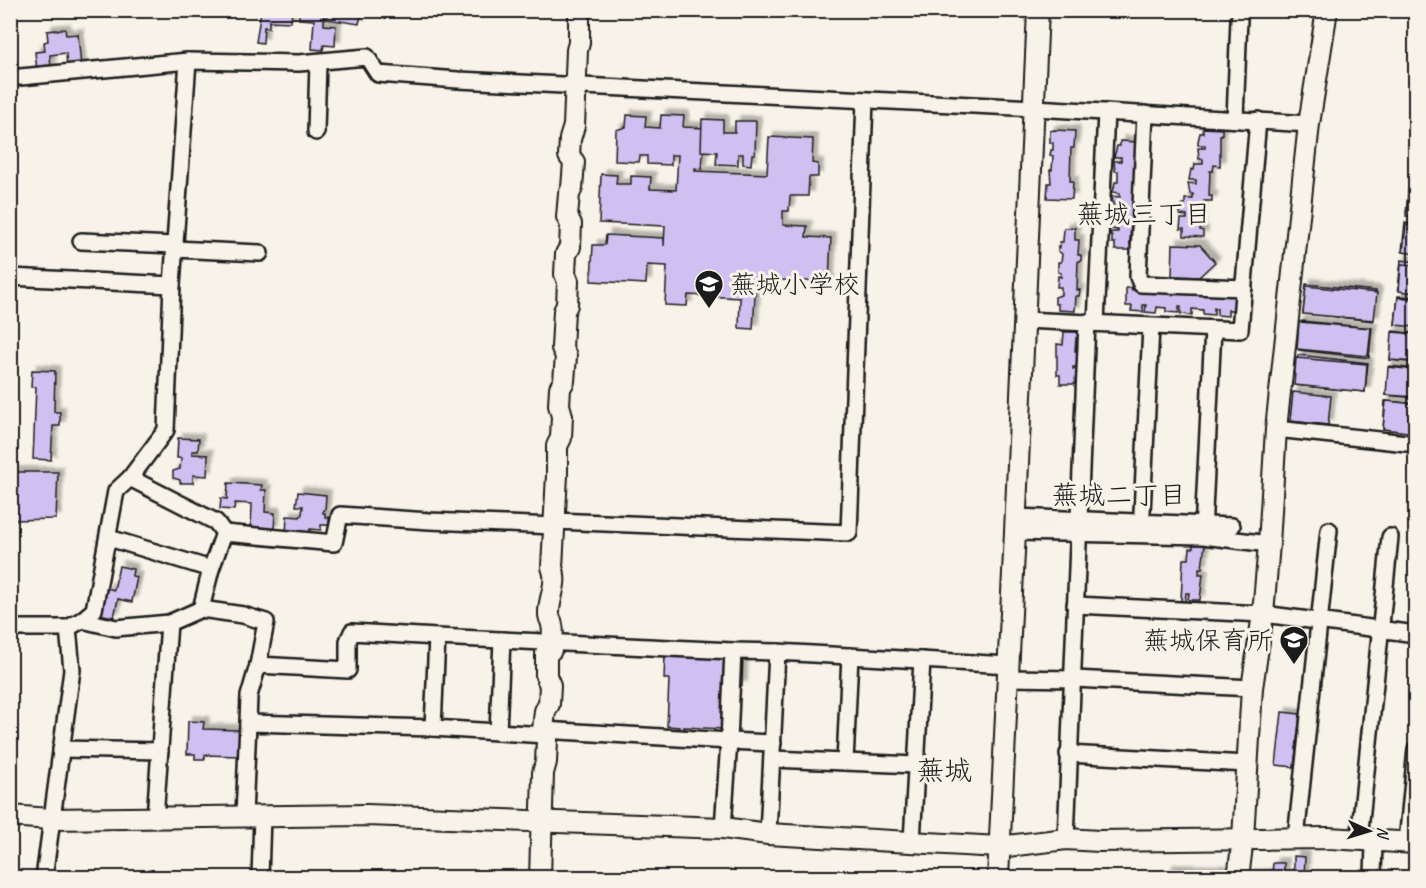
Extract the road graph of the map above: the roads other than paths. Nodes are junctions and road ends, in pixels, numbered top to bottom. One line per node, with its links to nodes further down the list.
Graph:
1 (579, 10): 8 (street)
2 (1038, 10): 10 (street)
3 (1327, 10): 15 (street)
4 (1239, 19): 13 (street)
5 (188, 61): 6 (street); 7 (street); 18 (street)
6 (318, 62): 8 (street); 16 (street)
7 (10, 78)
8 (576, 87): 9 (street); 30 (street)
9 (865, 100): 10 (street); 30 (street)
10 (1035, 108): 11 (street); 23 (street)
11 (1106, 112): 12 (street); 24 (street)
12 (1145, 114): 13 (street); 22 (street)
13 (1235, 119): 14 (street)
14 (1258, 120): 15 (street); 22 (street)
15 (1309, 124): 27 (street)
16 (316, 132)
17 (81, 241): 18 (street)
18 (174, 247): 19 (street); 21 (street)
19 (260, 253)
20 (10, 277): 21 (street)
21 (172, 285): 29 (street)
22 (1244, 288): 26 (street)
23 (1024, 320): 24 (street); 31 (street)
24 (1092, 322): 25 (street); 33 (street)
25 (1150, 327): 26 (street); 34 (street)
26 (1213, 329): 35 (street)
27 (1276, 429): 28 (street); 40 (street)
28 (1416, 444)
29 (130, 478): 37 (street); 39 (street)
30 (555, 523): 37 (street); 54 (street)
31 (1016, 524): 33 (street); 60 (street)
32 (1232, 526): 35 (street)
33 (1080, 527): 34 (street); 42 (street)
34 (1141, 528): 35 (street)
35 (1203, 530): 40 (street)
36 (1329, 530): 46 (street)
37 (224, 534): 41 (street)
38 (1390, 537): 50 (street)
39 (109, 538): 41 (street); 45 (street)
40 (1269, 544): 44 (street)
41 (211, 569): 43 (street)
42 (1075, 605): 44 (street); 61 (street)
43 (201, 609): 47 (street); 59 (street)
44 (1263, 614): 46 (street); 62 (street)
45 (82, 620): 47 (street); 49 (street)
46 (1319, 621): 50 (street); 85 (street)
47 (169, 623): 70 (street)
48 (10, 628): 49 (street)
49 (68, 628): 68 (street)
50 (1382, 629): 51 (street); 86 (street)
51 (1416, 634)
52 (436, 637): 53 (street); 59 (street); 64 (street)
53 (502, 640): 54 (street); 65 (street)
54 (552, 642): 55 (street); 66 (street)
55 (733, 651): 56 (street); 67 (street)
56 (777, 652): 57 (street); 71 (street)
57 (849, 656): 58 (street); 73 (street)
58 (922, 660): 60 (street); 75 (street)
59 (258, 665): 63 (street)
60 (1008, 672): 61 (street); 89 (street)
61 (1074, 679): 62 (street); 72 (street)
62 (1252, 688): 74 (street)
63 (248, 723): 64 (street); 77 (street)
64 (433, 728): 65 (street)
65 (498, 732): 66 (street)
66 (544, 732): 67 (street); 80 (street)
67 (729, 741): 71 (street); 81 (street)
68 (61, 749): 70 (street); 79 (street)
69 (1416, 749): 88 (street)
70 (160, 751): 78 (street)
71 (773, 751): 73 (street); 82 (street)
72 (1068, 754): 74 (street); 83 (street)
73 (845, 762): 75 (street)
74 (1247, 764): 84 (street)
75 (916, 765): 87 (street)
76 (10, 816): 79 (street)
77 (253, 816): 78 (street); 80 (street); 91 (street)
78 (155, 818): 79 (street)
79 (50, 819): 90 (street)
80 (542, 820): 81 (street); 92 (street)
81 (723, 828): 82 (street)
82 (768, 834): 87 (street)
83 (1066, 838): 84 (street); 89 (street)
84 (1243, 838): 85 (street); 94 (street)
85 (1296, 838): 86 (street)
86 (1367, 841): 88 (street); 95 (street)
87 (912, 842): 89 (street)
88 (1411, 843)
89 (999, 847): 93 (street)
90 (44, 878)
91 (260, 878)
92 (540, 878)
93 (998, 878)
94 (1238, 878)
95 (1373, 878)

